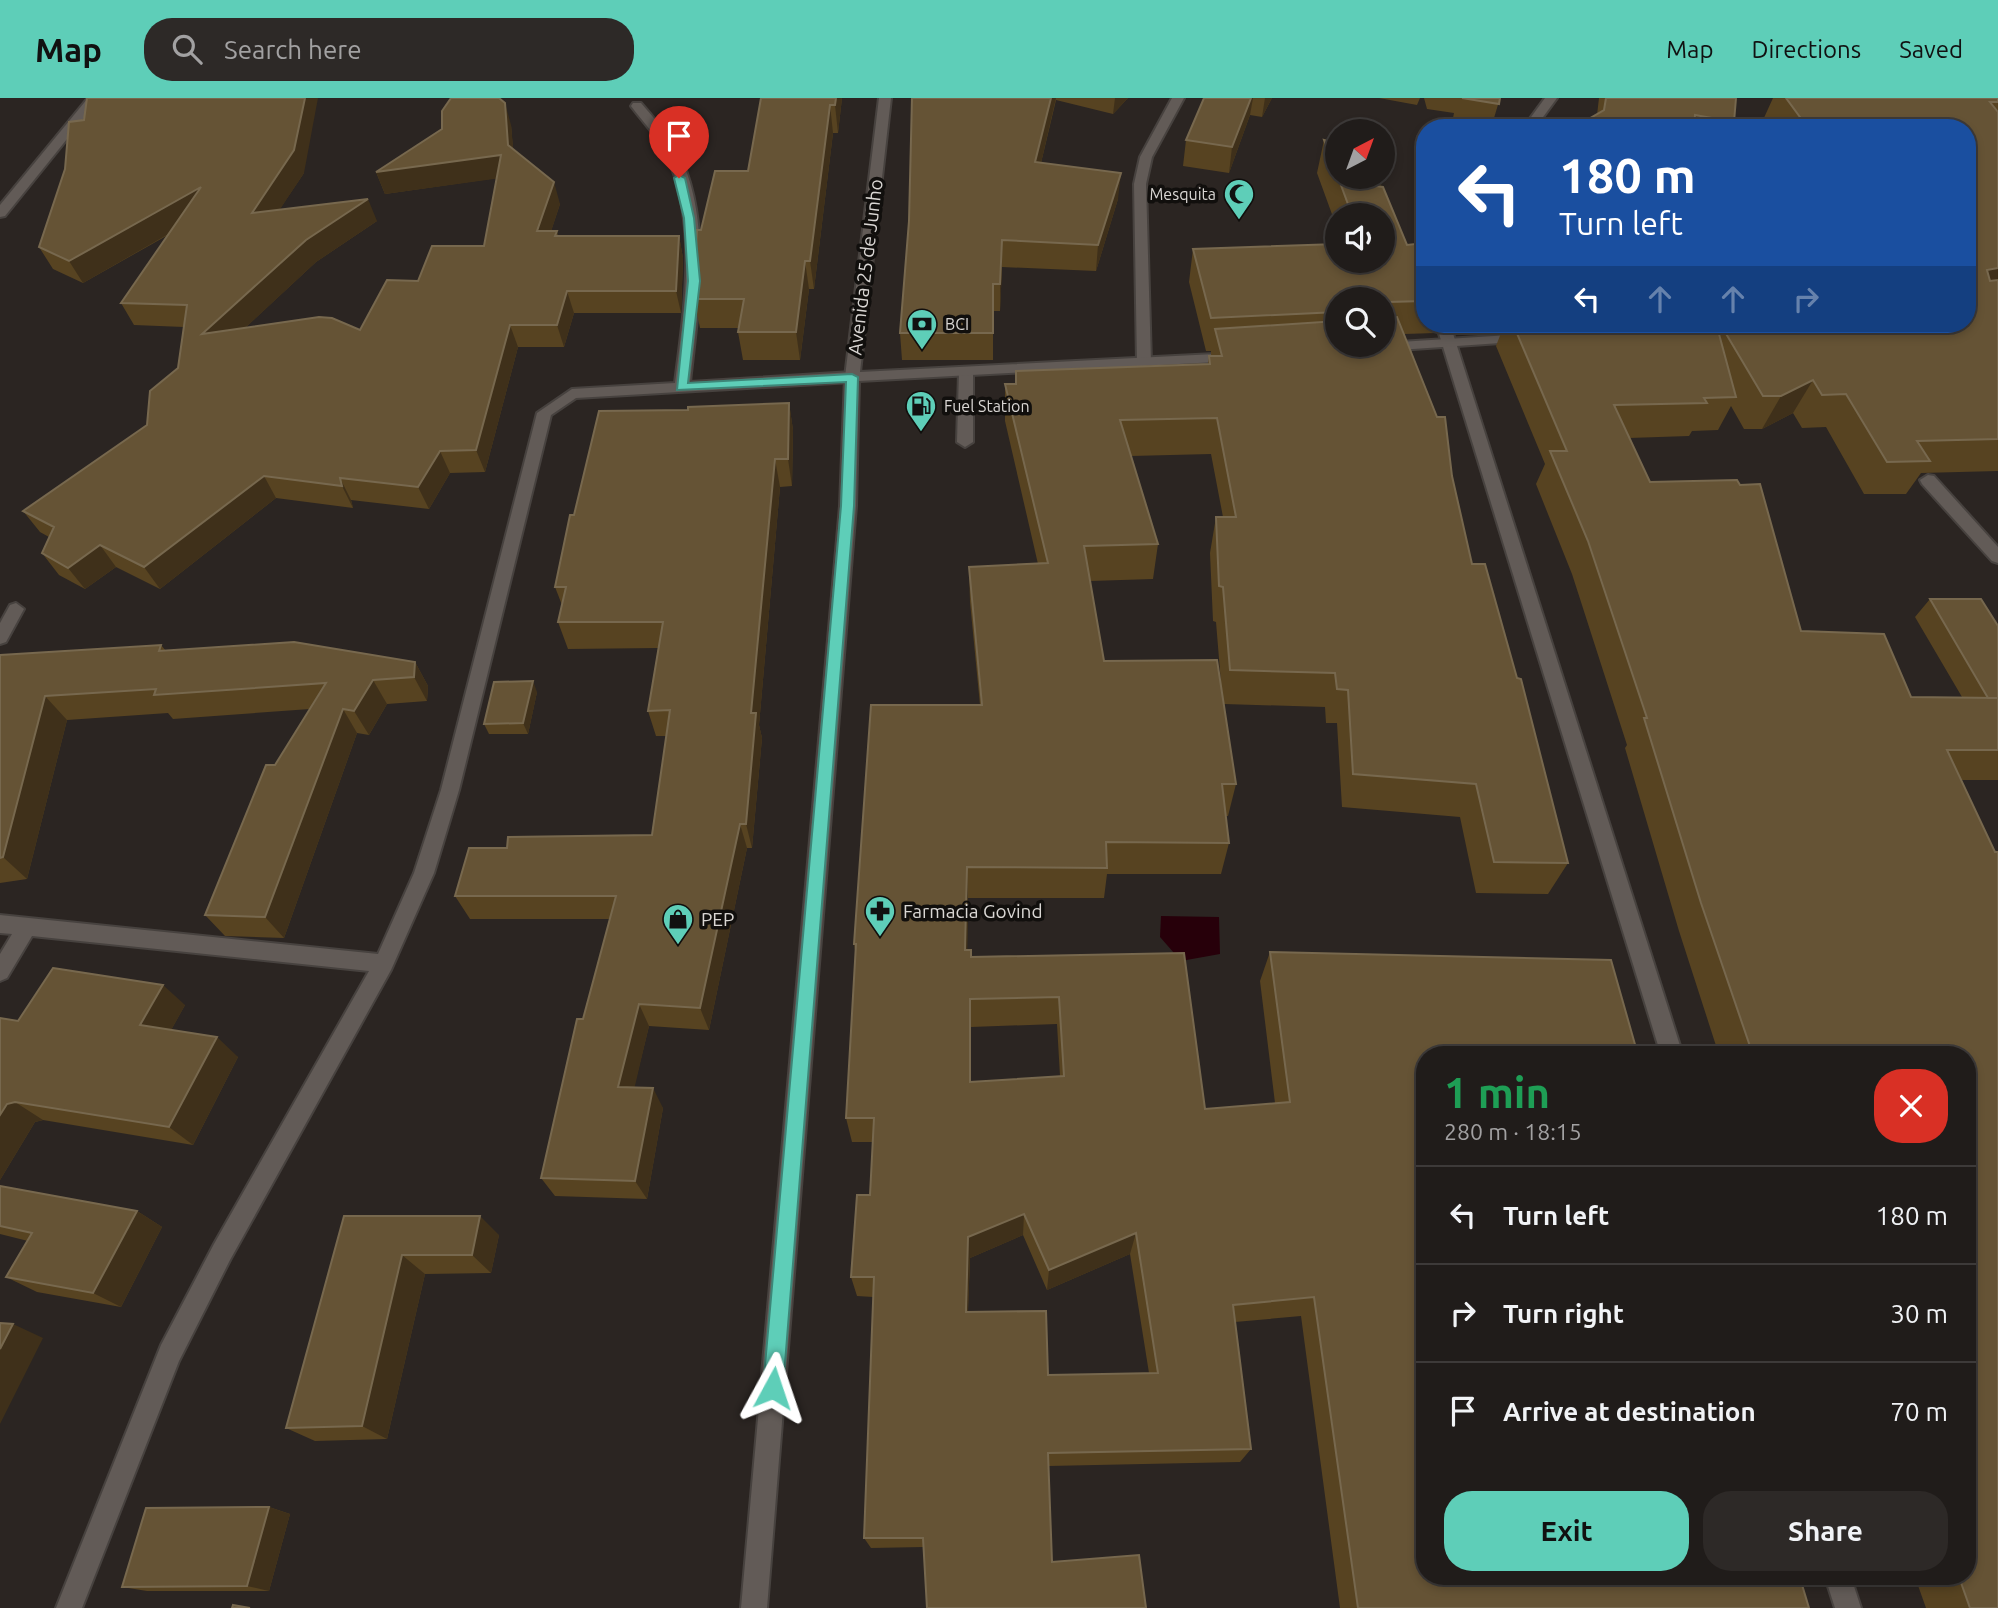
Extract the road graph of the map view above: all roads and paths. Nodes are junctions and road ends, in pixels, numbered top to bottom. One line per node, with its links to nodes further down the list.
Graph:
1 (94, 98): 7 (street)
2 (885, 98): 15 (street, Avenida 25 de Junho)
3 (1178, 98): 13 (street)
4 (1551, 98): 6 (street)
5 (637, 106): 16 (street)
6 (1536, 119)
7 (0, 213)
8 (1444, 333): 10 (street)
9 (1540, 337): 10 (street)
10 (1446, 343): 11 (street); 26 (street)
11 (1395, 347)
12 (1254, 356): 13 (street)
13 (1144, 363): 14 (street)
14 (966, 372): 15 (street); 17 (street)
15 (852, 377): 16 (street); 29 (street, Avenida 25 de Junho)
16 (682, 387): 24 (street)
17 (965, 442)
18 (1928, 480): 19 (street)
19 (1998, 558)
20 (16, 609): 21 (street)
21 (0, 638)
22 (0, 924): 23 (street)
23 (27, 927): 24 (street); 25 (street)
24 (384, 964): 28 (street)
25 (0, 972)
26 (1669, 1046)
27 (1841, 1585): 30 (street)
28 (69, 1608)
29 (754, 1608)
30 (1848, 1608)

